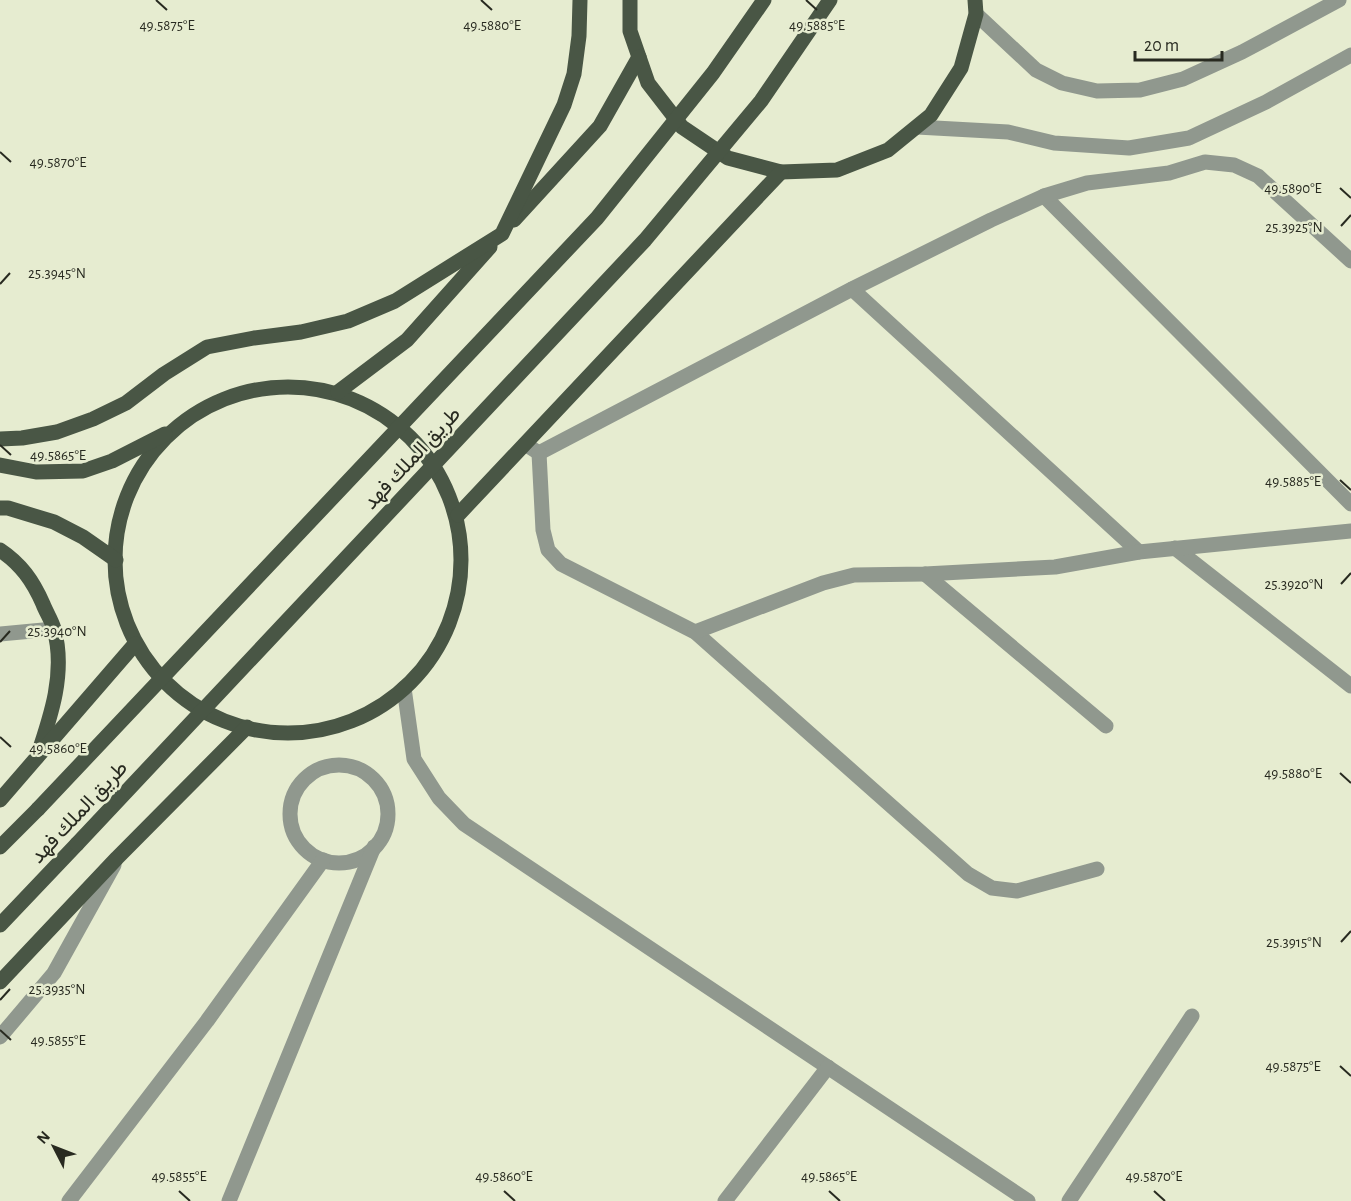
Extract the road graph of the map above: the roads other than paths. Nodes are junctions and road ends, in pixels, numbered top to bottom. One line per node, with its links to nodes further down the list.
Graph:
1 (580, 0): 12 (main road)
2 (630, 0): 8 (main road)
3 (764, 0): 40 (main road, طريق الملك فهد, bridge)
4 (830, 0): 45 (main road, طريق الملك فهد, bridge)
5 (1339, 0): 6 (street)
6 (975, 7): 9 (main road)
7 (1351, 56): 9 (street)
8 (639, 57): 10 (main road); 12 (main road)
9 (917, 127): 10 (main road)
10 (781, 172): 18 (main road)
11 (1044, 196): 13 (street); 14 (street); 21 (street)
12 (502, 234): 15 (main road); 17 (main road)
13 (1351, 261)
14 (852, 289): 19 (street); 27 (street)
15 (338, 392): 16 (main road); 23 (main road)
16 (170, 431): 20 (main road); 28 (main road)
17 (0, 439)
18 (525, 444): 19 (street); 23 (main road)
19 (539, 453): 31 (street)
20 (0, 465)
21 (1351, 504)
22 (0, 508): 28 (main road)
23 (458, 515): 35 (main road)
24 (1351, 531): 25 (street)
25 (1175, 548): 27 (street); 34 (street)
26 (0, 550): 30 (main road)
27 (1139, 552): 29 (street)
28 (116, 560): 33 (main road)
29 (925, 574): 31 (street); 36 (street)
30 (54, 629): 32 (street); 38 (main road)
31 (694, 632): 44 (street)
32 (0, 634)
33 (135, 644): 37 (main road); 38 (main road)
34 (1351, 686)
35 (404, 688): 37 (main road); 49 (street)
36 (1106, 726)
37 (248, 727): 42 (main road)
38 (38, 757): 39 (main road)
39 (0, 800)
40 (0, 847)
41 (374, 848): 43 (street); 43 (street); 51 (street)
42 (117, 858): 46 (main road); 48 (street)
43 (323, 860): 50 (street)
44 (1097, 869)
45 (0, 925)
46 (0, 982)
47 (1192, 1016): 54 (street)
48 (0, 1037)
49 (828, 1067): 52 (street); 53 (street)
50 (69, 1201)
51 (229, 1201)
52 (726, 1201)
53 (1028, 1201)
54 (1069, 1201)

